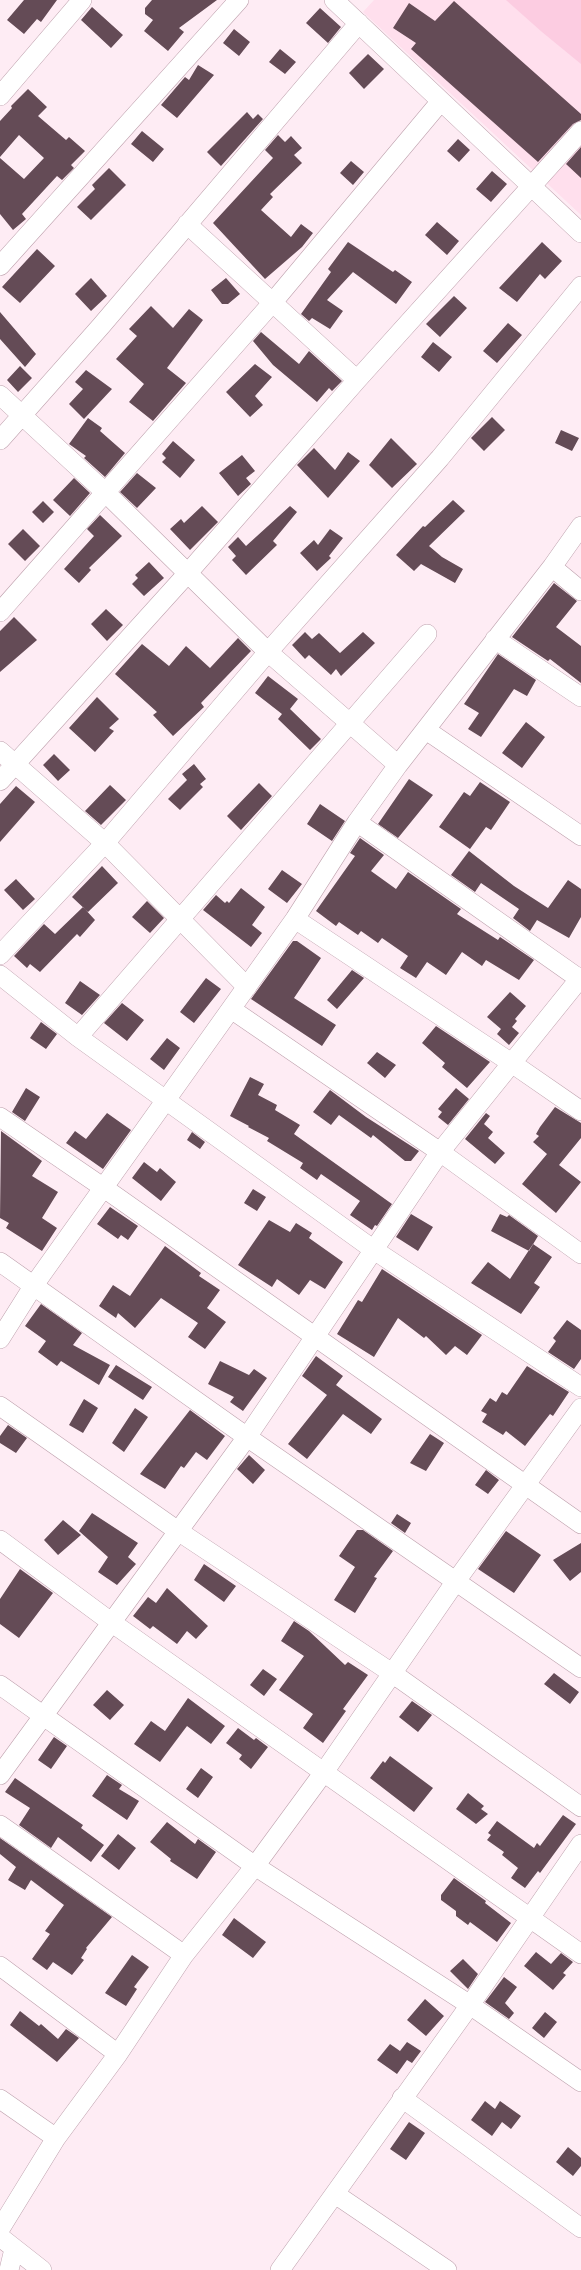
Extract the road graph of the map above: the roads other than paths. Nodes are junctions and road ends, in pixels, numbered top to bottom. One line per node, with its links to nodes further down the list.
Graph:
1 (82, 0): 5 (street)
2 (239, 0): 11 (street)
3 (334, 0): 4 (street)
4 (359, 23): 6 (street); 9 (street)
5 (0, 96)
6 (441, 101): 8 (street); 13 (street)
7 (581, 131): 8 (street)
8 (531, 185): 10 (street); 14 (street)
9 (187, 224): 13 (street); 16 (street)
10 (581, 233)
11 (0, 266)
12 (581, 286): 26 (street)
13 (273, 302): 14 (street); 18 (street)
14 (357, 380): 21 (street)
15 (0, 395): 16 (street)
16 (22, 416): 17 (street); 18 (street)
17 (0, 440)
18 (106, 493): 21 (street); 23 (street)
19 (581, 526): 20 (street)
20 (552, 566): 22 (street); 25 (street)
21 (187, 574): 26 (street); 31 (street)
22 (581, 591)
23 (0, 612)
24 (427, 634): 28 (street)
25 (495, 639): 27 (street); 29 (street)
26 (268, 652): 28 (street); 36 (street)
27 (581, 697)
28 (351, 723): 32 (street); 37 (street)
29 (426, 730): 32 (street); 35 (street)
30 (0, 751): 31 (street)
31 (15, 764): 33 (street); 36 (street)
32 (398, 765): 34 (street)
33 (0, 781)
34 (357, 822): 38 (street); 41 (street)
35 (581, 836)
36 (105, 843): 37 (street); 39 (street)
37 (179, 918): 42 (street); 44 (street)
38 (296, 919): 42 (street); 45 (street)
39 (0, 955)
40 (0, 975): 44 (street)
41 (580, 979): 45 (street)
42 (247, 987): 43 (street)
43 (231, 1009): 46 (street); 49 (street)
44 (78, 1037): 46 (street)
45 (513, 1064): 47 (street); 49 (street)
46 (165, 1100): 50 (street); 51 (street)
47 (581, 1112)
48 (0, 1117): 50 (street)
49 (440, 1152): 51 (street); 52 (street)
50 (104, 1188): 54 (street); 55 (street)
51 (374, 1250): 55 (street); 57 (street)
52 (581, 1254)
53 (0, 1262): 54 (street)
54 (34, 1286): 56 (street); 60 (street)
55 (314, 1337): 60 (street); 61 (street)
56 (0, 1339)
57 (581, 1386)
58 (0, 1406): 63 (street)
59 (581, 1408): 61 (street)
60 (247, 1437): 63 (street); 65 (street)
61 (525, 1485): 62 (street); 65 (street)
62 (581, 1524)
63 (178, 1531): 66 (street); 68 (street)
64 (0, 1540): 66 (street)
65 (456, 1580): 67 (street); 68 (street)
66 (111, 1622): 70 (street); 71 (street)
67 (581, 1668)
68 (392, 1673): 71 (street); 73 (street)
69 (0, 1685): 70 (street)
70 (43, 1717): 72 (street); 76 (street)
71 (324, 1772): 76 (street); 77 (street)
72 (0, 1776)
73 (581, 1807)
74 (0, 1825): 79 (street)
75 (581, 1844): 77 (street)
76 (255, 1866): 79 (street); 81 (street)
77 (530, 1917): 78 (street); 81 (street)
78 (581, 1954)
79 (184, 1955): 82 (street)
80 (0, 1966): 82 (street)
81 (470, 2005): 83 (street); 84 (street)
82 (118, 2054): 86 (street)
83 (581, 2082)
84 (402, 2098): 87 (street); 88 (street)
85 (0, 2099): 86 (street)
86 (56, 2138): 89 (street)
87 (335, 2194): 93 (street); 94 (street)
88 (581, 2228)
89 (0, 2229)
90 (7, 2243): 91 (street); 92 (street)
91 (9, 2270)
92 (42, 2270)
93 (280, 2270)
94 (447, 2270)

